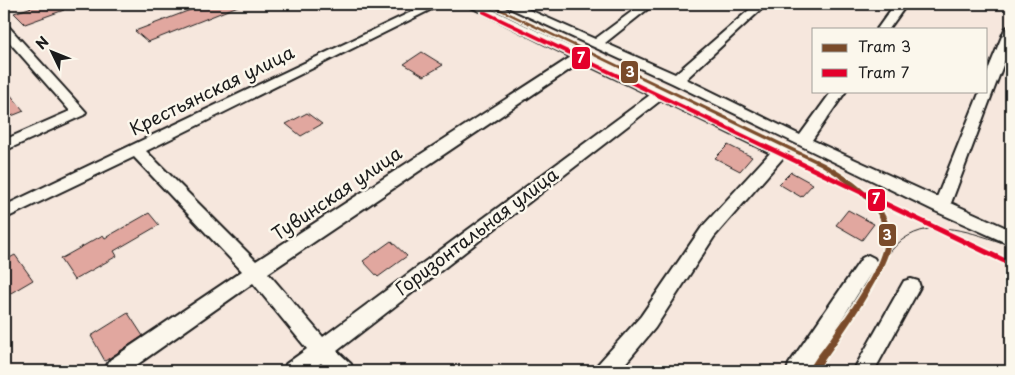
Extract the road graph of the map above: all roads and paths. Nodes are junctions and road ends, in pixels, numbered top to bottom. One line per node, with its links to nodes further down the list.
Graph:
1 (436, 4): 19 (street, Крестьянская улица)
2 (471, 4): 11 (street)
3 (507, 4): 10 (street)
4 (649, 4): 10 (street)
5 (762, 4): 12 (street)
6 (901, 4): 7 (street)
7 (884, 28)
8 (4, 29): 18 (street)
9 (1011, 29): 13 (street)
10 (597, 43): 12 (street)
11 (580, 56): 16 (street); 24 (street, Тувинская улица)
12 (677, 80): 17 (street)
13 (988, 87)
14 (837, 92): 17 (street)
15 (986, 92): 20 (street)
16 (660, 94): 26 (street, Горизонтальная улица); 30 (street)
17 (803, 142): 20 (street)
18 (4, 146)
19 (135, 149): 21 (street, Крестьянская улица); 24 (street)
20 (941, 207): 22 (street)
21 (4, 213)
22 (1011, 238)
23 (868, 263): 31 (street)
24 (255, 272): 26 (street); 27 (street, Тувинская улица)
25 (911, 287): 32 (street)
26 (321, 350): 28 (street, Горизонтальная улица); 29 (street)
27 (117, 367)
28 (294, 371)
29 (343, 371)
30 (606, 371)
31 (796, 371)
32 (863, 371)

